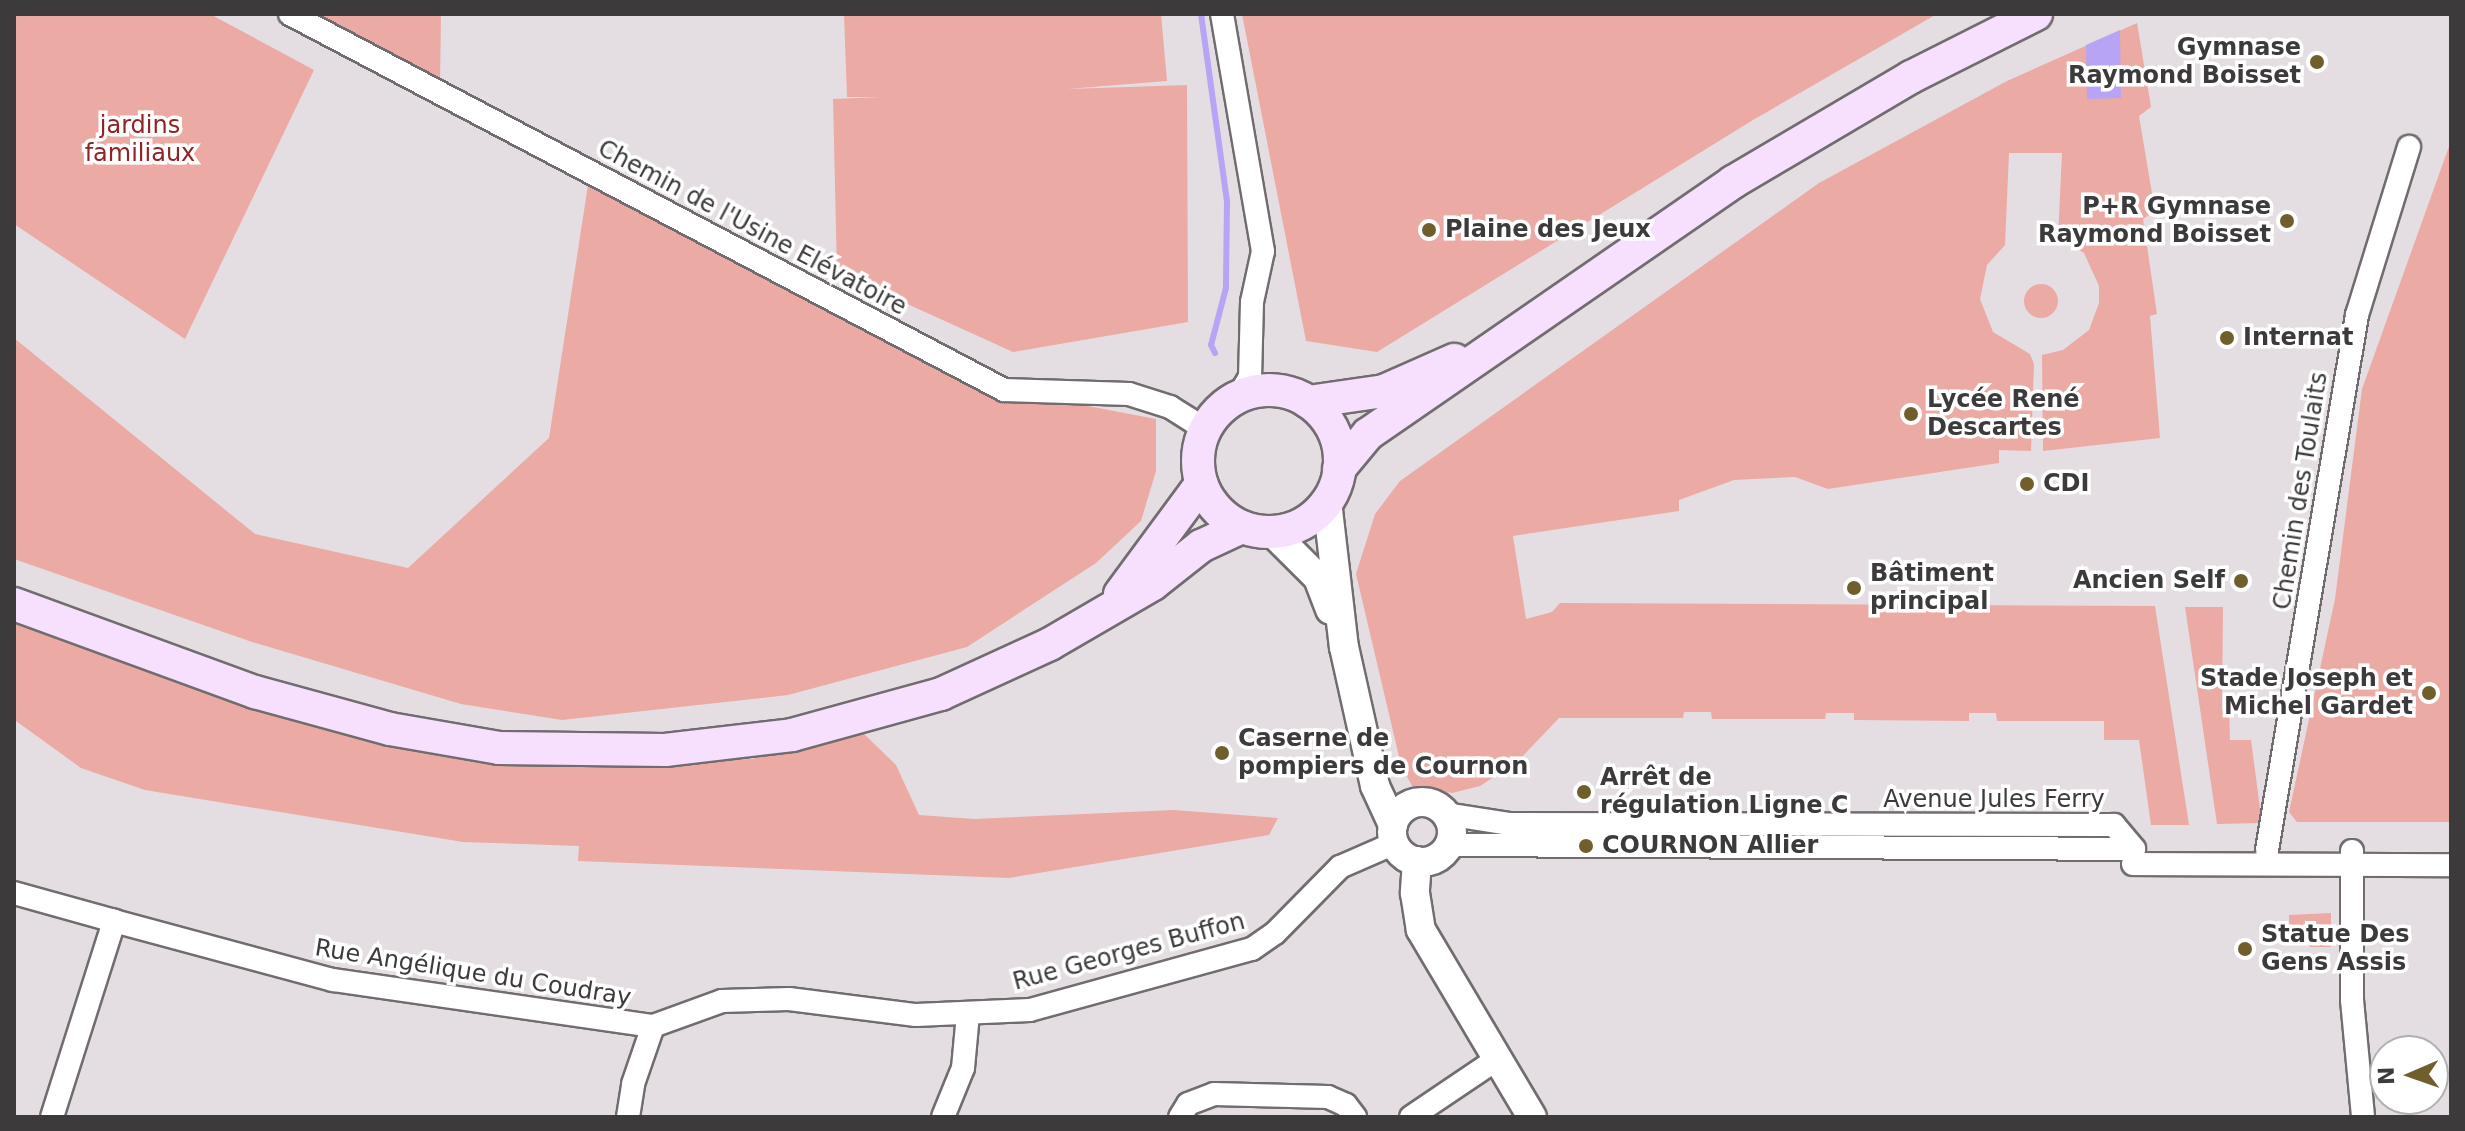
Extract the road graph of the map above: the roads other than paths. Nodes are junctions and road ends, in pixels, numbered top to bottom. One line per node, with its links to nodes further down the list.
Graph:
1 (290, 14): 8 (street, Chemin de l'Usine Elévatoire)
2 (1222, 14): 6 (street)
3 (2036, 14): 5 (main road)
4 (2409, 147): 19 (street, Chemin des Toulaits)
5 (1505, 338): 7 (main road); 9 (main road)
6 (1238, 397): 7 (main road); 8 (main road)
7 (1308, 402): 9 (main road)
8 (1205, 429): 10 (main road)
9 (1339, 469): 11 (main road)
10 (1201, 484): 12 (main road); 13 (main road)
11 (1327, 501): 12 (main road); 15 (street)
12 (1257, 530): 13 (main road); 15 (street)
13 (1112, 603): 14 (main road)
14 (14, 604)
15 (1344, 647): 17 (street)
16 (1446, 814): 17 (street); 18 (street); 18 (street, Avenue Jules Ferry)
17 (1400, 824): 21 (street); 26 (street, Rue Georges Buffon)
18 (1449, 845): 21 (street)
19 (2267, 850)
20 (2352, 858): 22 (street); 23 (street); 36 (street)
21 (1417, 861): 28 (street)
22 (2133, 864)
23 (2451, 865)
24 (14, 893): 25 (street, Rue Angélique du Coudray)
25 (114, 921): 27 (street, Rue Angélique du Coudray); 29 (street)
26 (968, 1014): 27 (street, Rue Georges Buffon); 31 (street)
27 (653, 1026): 30 (street)
28 (1497, 1059): 34 (street); 35 (street)
29 (52, 1117)
30 (628, 1117)
31 (943, 1117)
32 (1180, 1117): 33 (street)
33 (1355, 1117)
34 (1411, 1117)
35 (1532, 1117)
36 (2363, 1117)

